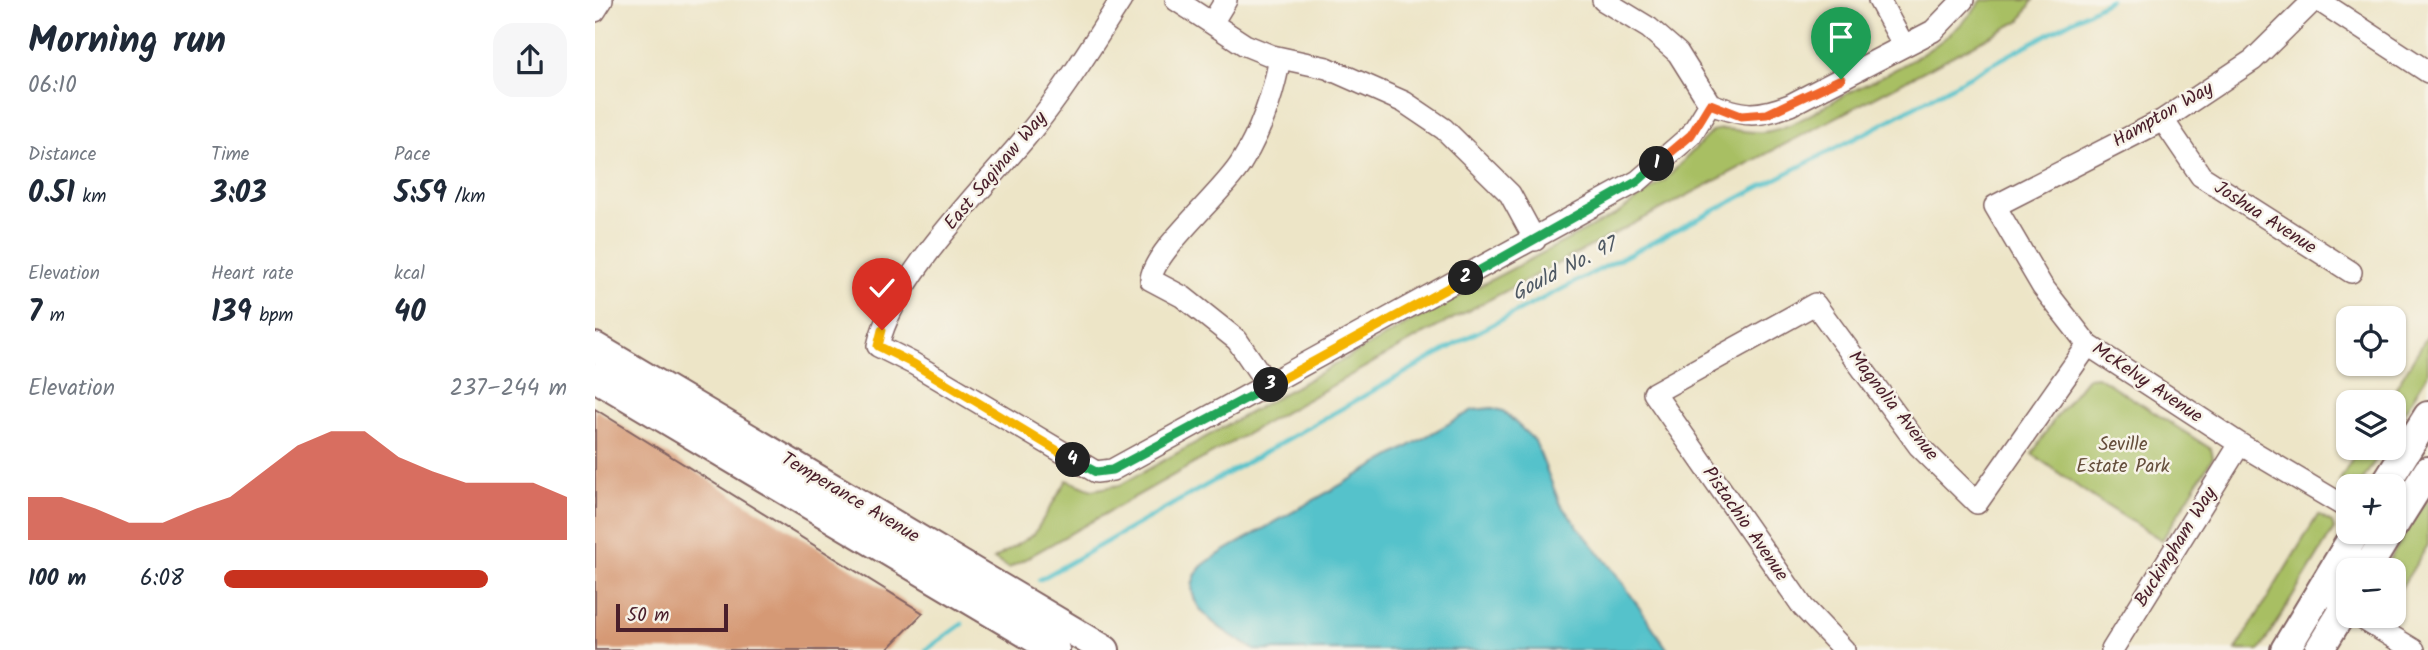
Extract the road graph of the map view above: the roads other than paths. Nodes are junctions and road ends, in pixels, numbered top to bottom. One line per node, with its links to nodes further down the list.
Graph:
1 (602, 0): 9 (street)
2 (1121, 0): 23 (street, East Saginaw Way)
3 (1176, 0): 10 (street)
4 (1226, 0): 10 (street)
5 (1604, 0): 14 (street)
6 (1879, 0): 11 (street)
7 (1963, 0): 11 (street)
8 (2316, 0): 13 (street); 15 (street, Hampton Way)
9 (595, 11)
10 (1212, 23): 12 (street)
11 (1904, 46): 14 (street)
12 (1280, 58): 17 (street); 23 (street)
13 (2428, 72)
14 (1710, 104): 17 (street)
15 (2163, 120): 16 (street, Hampton Way); 18 (street, Joshua Avenue)
16 (1995, 206): 20 (street, McKelvy Avenue)
17 (1535, 240): 23 (street)
18 (2351, 272)
19 (1815, 304): 20 (street, Magnolia Avenue); 35 (street, Pistachio Avenue)
20 (2088, 345): 25 (street, McKelvy Avenue)
21 (595, 347): 34 (main road, Temperance Avenue)
22 (595, 377): 33 (main road, Temperance Avenue)
23 (1269, 387)
24 (2428, 416): 27 (main road)
25 (2240, 444): 28 (street, McKelvy Avenue); 36 (street, Buckingham Way)
26 (2428, 471): 29 (main road)
27 (2392, 474)
28 (2336, 501)
29 (2406, 506)
30 (2349, 544): 37 (main road)
31 (2336, 627): 38 (main road)
32 (2380, 628): 39 (street)
33 (1055, 650)
34 (1105, 650)
35 (1844, 650)
36 (2112, 650)
37 (2285, 650)
38 (2319, 650)
39 (2414, 650)

